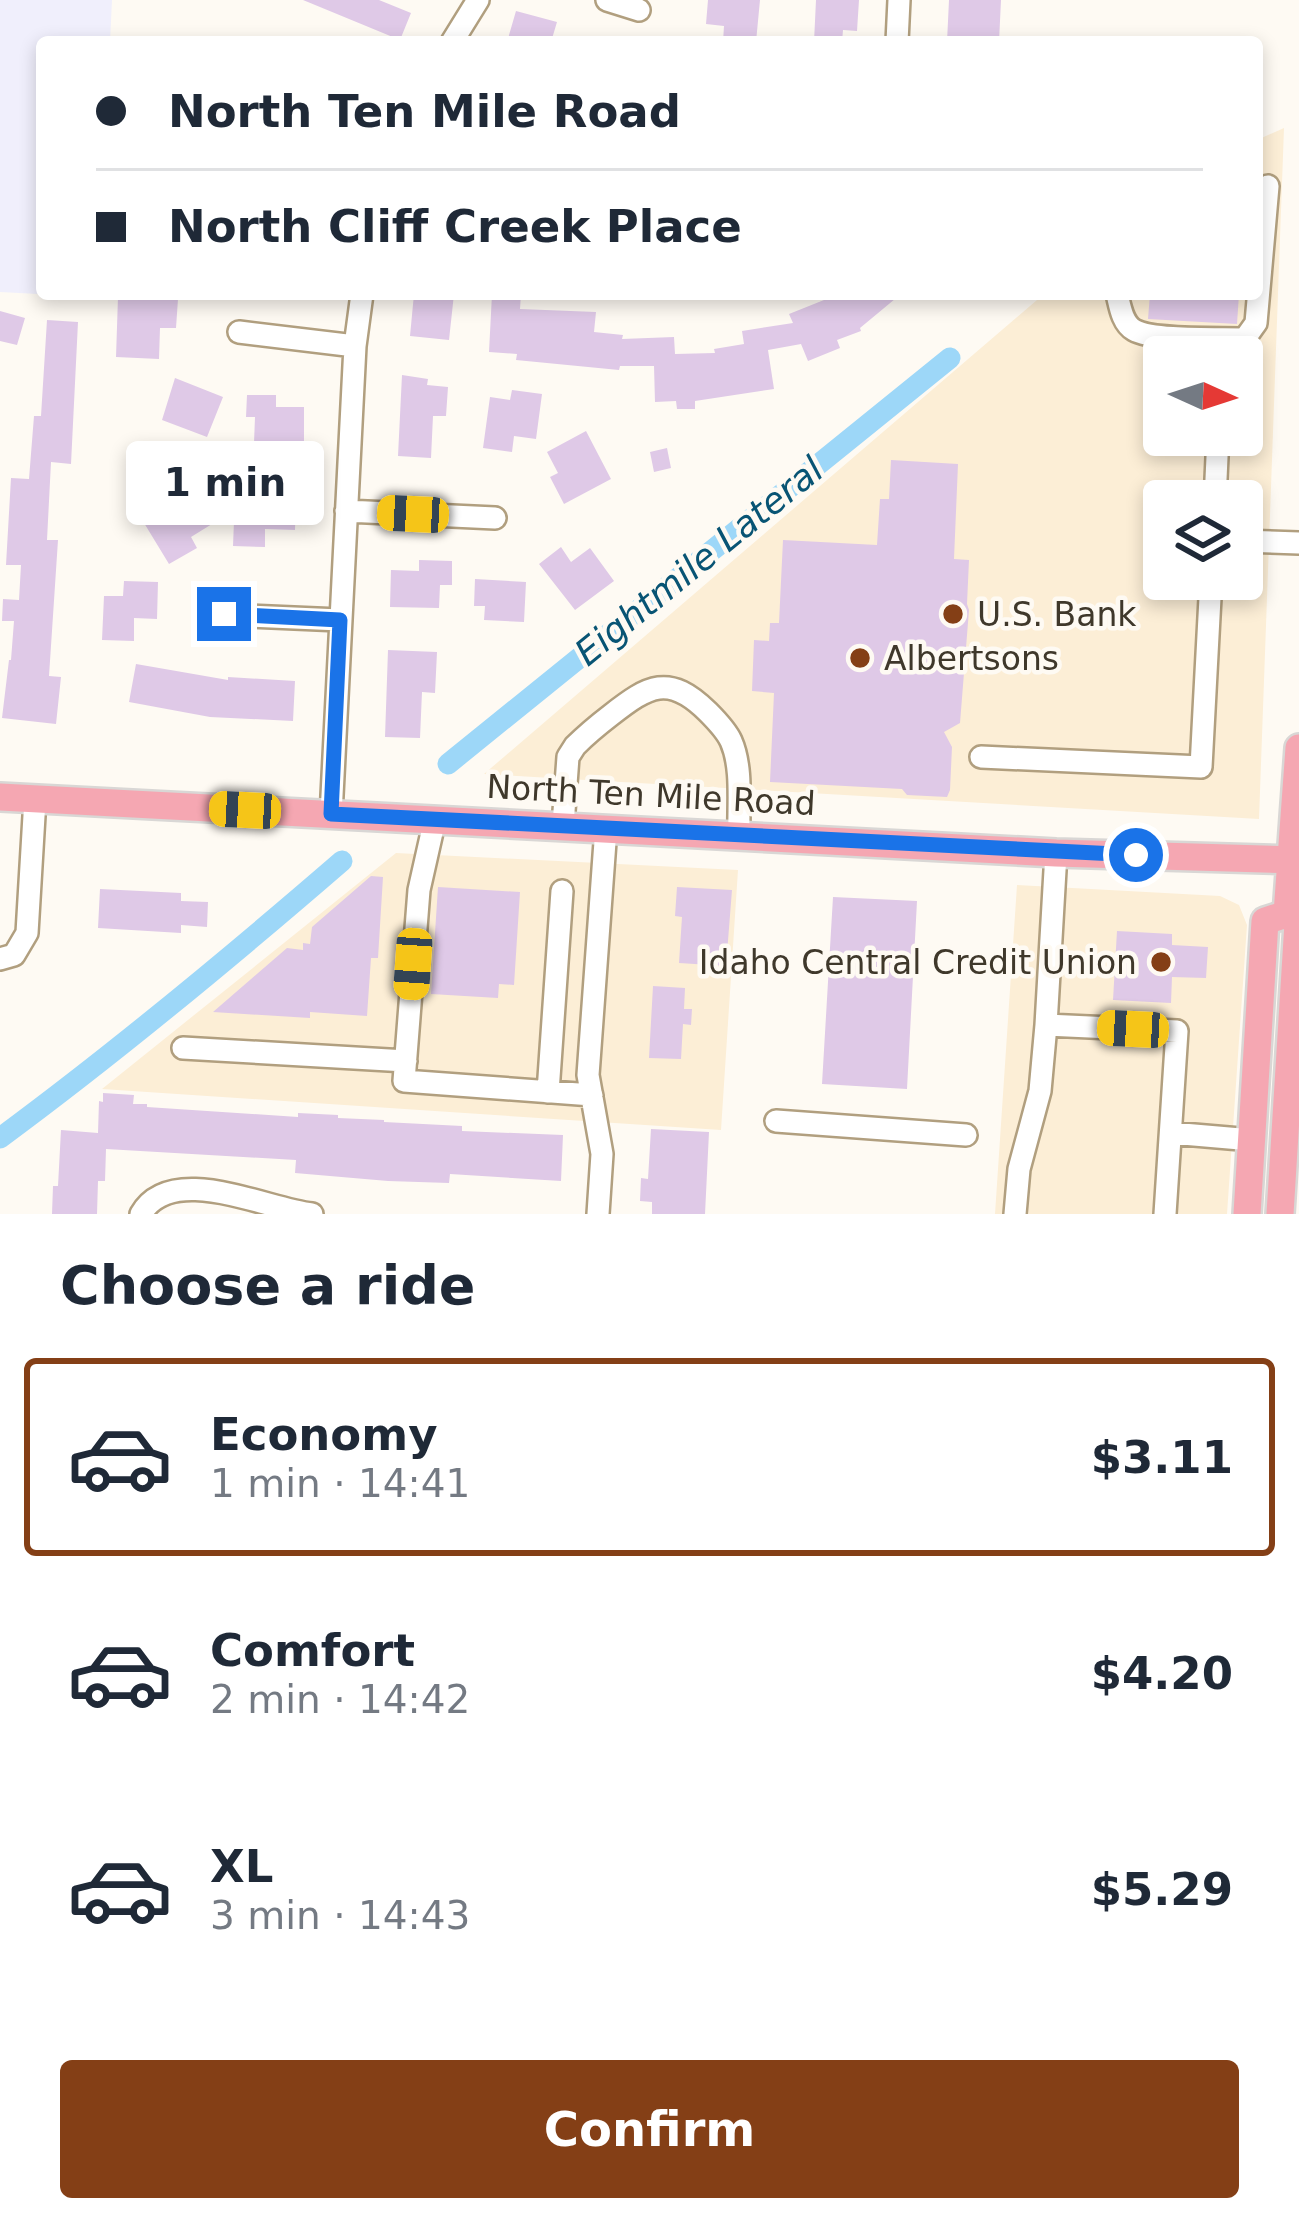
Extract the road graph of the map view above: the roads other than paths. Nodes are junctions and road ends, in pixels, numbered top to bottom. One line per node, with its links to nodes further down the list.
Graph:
1 (478, 0): 5 (street)
2 (607, 0): 4 (street)
3 (899, 0): 6 (street)
4 (639, 10)
5 (456, 36)
6 (897, 36)
7 (1268, 186): 8 (street)
8 (1263, 243)
9 (361, 300): 15 (street)
10 (1119, 300): 13 (street)
11 (1258, 300): 14 (street)
12 (239, 332): 15 (street)
13 (1178, 336)
14 (1247, 336)
15 (356, 346): 16 (street)
16 (346, 511): 17 (street); 22 (street)
17 (495, 518)
18 (1263, 542): 19 (street)
19 (1299, 543)
20 (1210, 600): 24 (street)
21 (224, 614): 22 (street)
22 (340, 620): 27 (street)
23 (1299, 748): 33 (main road)
24 (981, 757)
25 (0, 797): 26 (main road, North Ten Mile Road)
26 (35, 799): 27 (main road, North Ten Mile Road); 38 (street)
27 (331, 814): 28 (main road, North Ten Mile Road)
28 (435, 819): 29 (main road, North Ten Mile Road); 43 (street)
29 (563, 825): 30 (main road, North Ten Mile Road); 31 (street)
30 (606, 828): 31 (main road, North Ten Mile Road); 37 (street)
31 (739, 835): 32 (main road, North Ten Mile Road)
32 (1056, 853): 33 (main road, North Ten Mile Road); 39 (street)
33 (1295, 860): 35 (main road)
34 (562, 891): 36 (street)
35 (1288, 914): 49 (main road); 51 (main road)
36 (558, 951): 37 (street); 40 (street)
37 (597, 955): 41 (street)
38 (0, 959)
39 (1046, 1025): 47 (street); 54 (street)
40 (552, 1037): 41 (street); 44 (street)
41 (591, 1040): 45 (street)
42 (183, 1048): 43 (street)
43 (406, 1061): 44 (street)
44 (548, 1092): 45 (street)
45 (592, 1096): 53 (street)
46 (776, 1121): 48 (street)
47 (1171, 1133): 49 (street); 55 (street)
48 (966, 1135)
49 (1252, 1140): 56 (main road)
50 (144, 1209): 52 (street)
51 (1286, 1211)
52 (312, 1214)
53 (598, 1214)
54 (1016, 1214)
55 (1165, 1214)
56 (1247, 1214)

